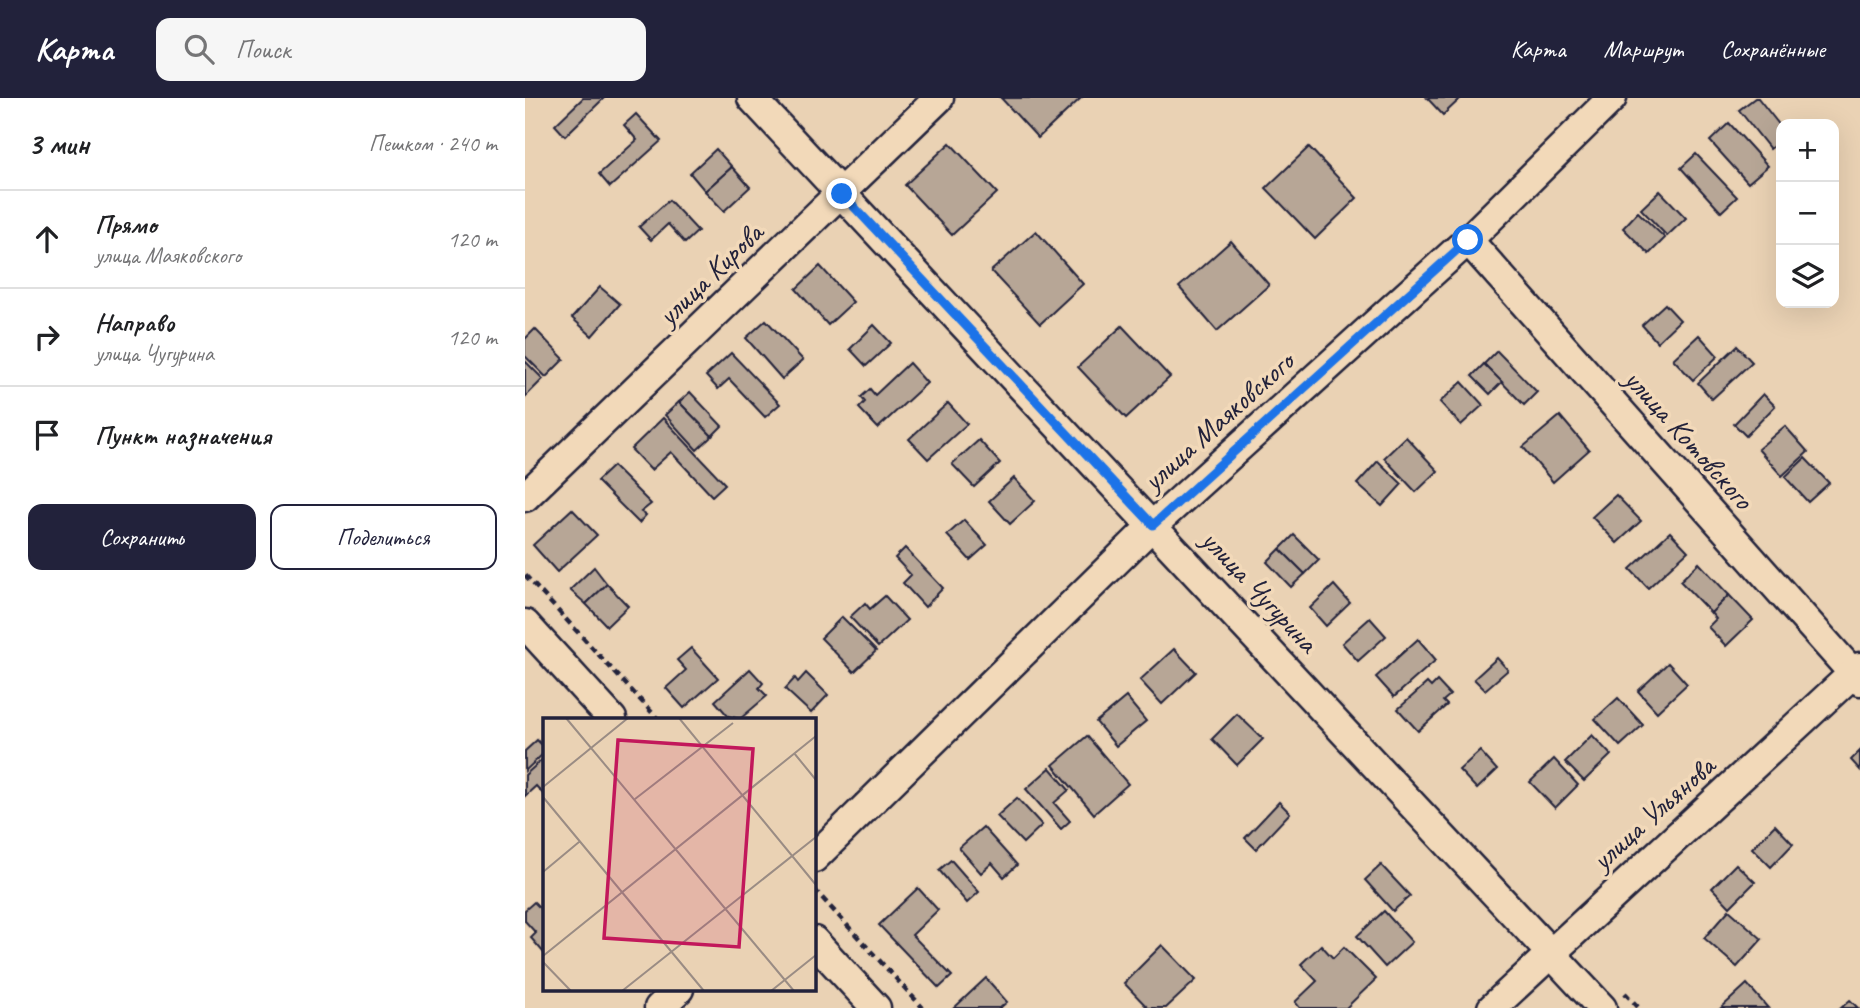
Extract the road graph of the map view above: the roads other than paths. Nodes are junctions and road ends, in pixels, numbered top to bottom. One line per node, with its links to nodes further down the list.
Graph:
1 (752, 98): 4 (street, улица Чугурина)
2 (940, 98): 4 (street, улица Кирова)
3 (1612, 98): 5 (street, улица Маяковского)
4 (842, 194): 6 (street, улица Кирова); 7 (street, улица Чугурина)
5 (1468, 240): 7 (street, улица Маяковского); 9 (street, улица Котовского)
6 (525, 497)
7 (1153, 525): 11 (street, улица Маяковского); 13 (street, улица Чугурина)
8 (525, 624): 10 (street)
9 (1858, 674): 13 (street, улица Ульянова)
10 (611, 718)
11 (815, 857)
12 (815, 942): 16 (street)
13 (1551, 951): 17 (street, улица Ульянова); 18 (street, улица Чугурина)
14 (678, 990): 15 (street)
15 (659, 1008)
16 (876, 1008)
17 (1492, 1008)
18 (1602, 1008)

